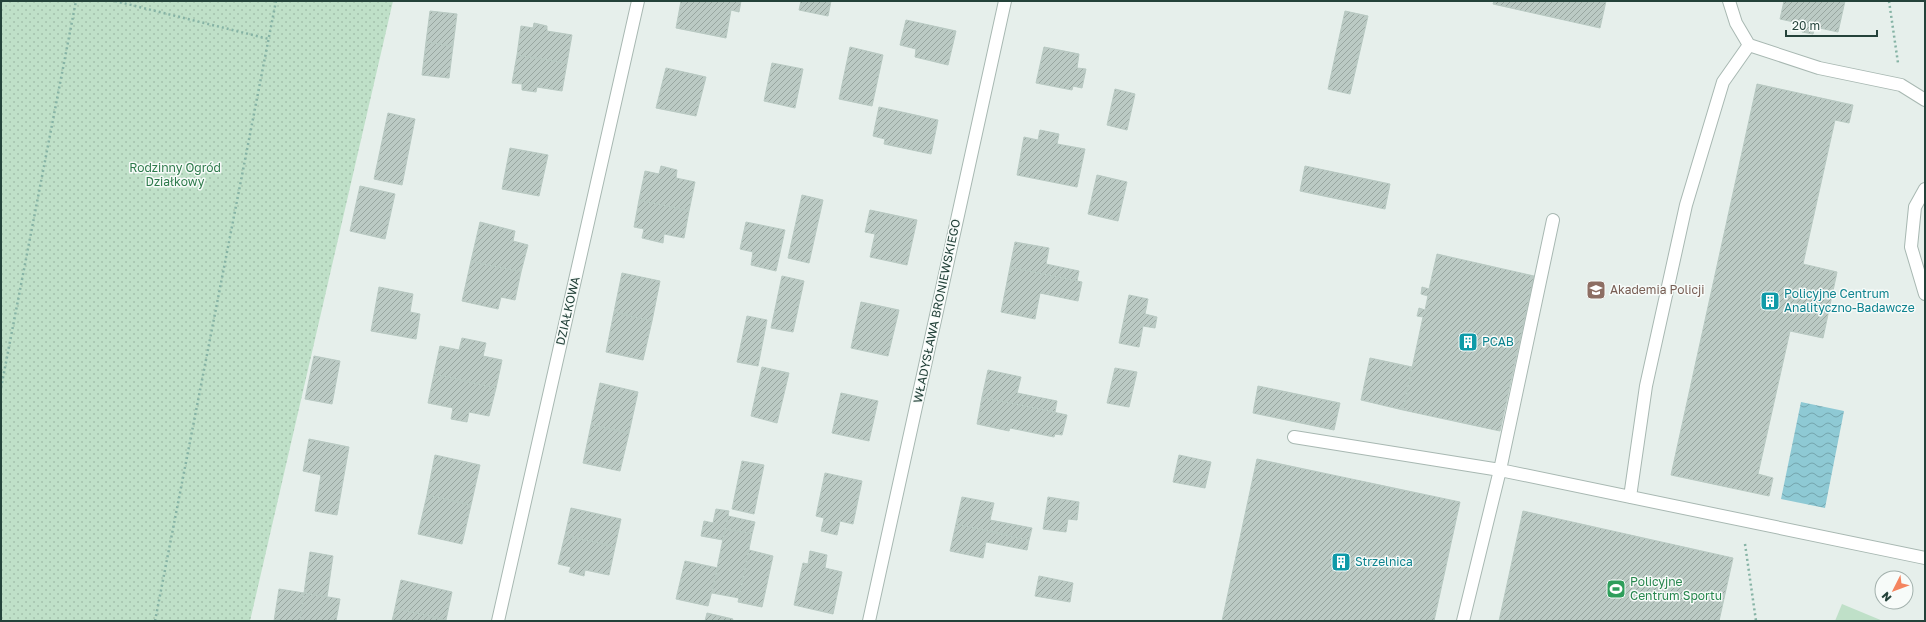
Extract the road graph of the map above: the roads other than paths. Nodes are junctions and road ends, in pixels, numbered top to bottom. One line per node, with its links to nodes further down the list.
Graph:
1 (638, 1): 13 (street, DZIAŁKOWA)
2 (1005, 1): 14 (street, WŁADYSŁAWA BRONIEWSKIEGO)
3 (1729, 1): 4 (street)
4 (1749, 45): 5 (street); 11 (street)
5 (1925, 100)
6 (1925, 189): 8 (street)
7 (1553, 220): 10 (street)
8 (1925, 294)
9 (1294, 437): 10 (street)
10 (1500, 470): 11 (street); 15 (street)
11 (1630, 497): 12 (street)
12 (1925, 558)
13 (498, 621)
14 (869, 621)
15 (1463, 621)

